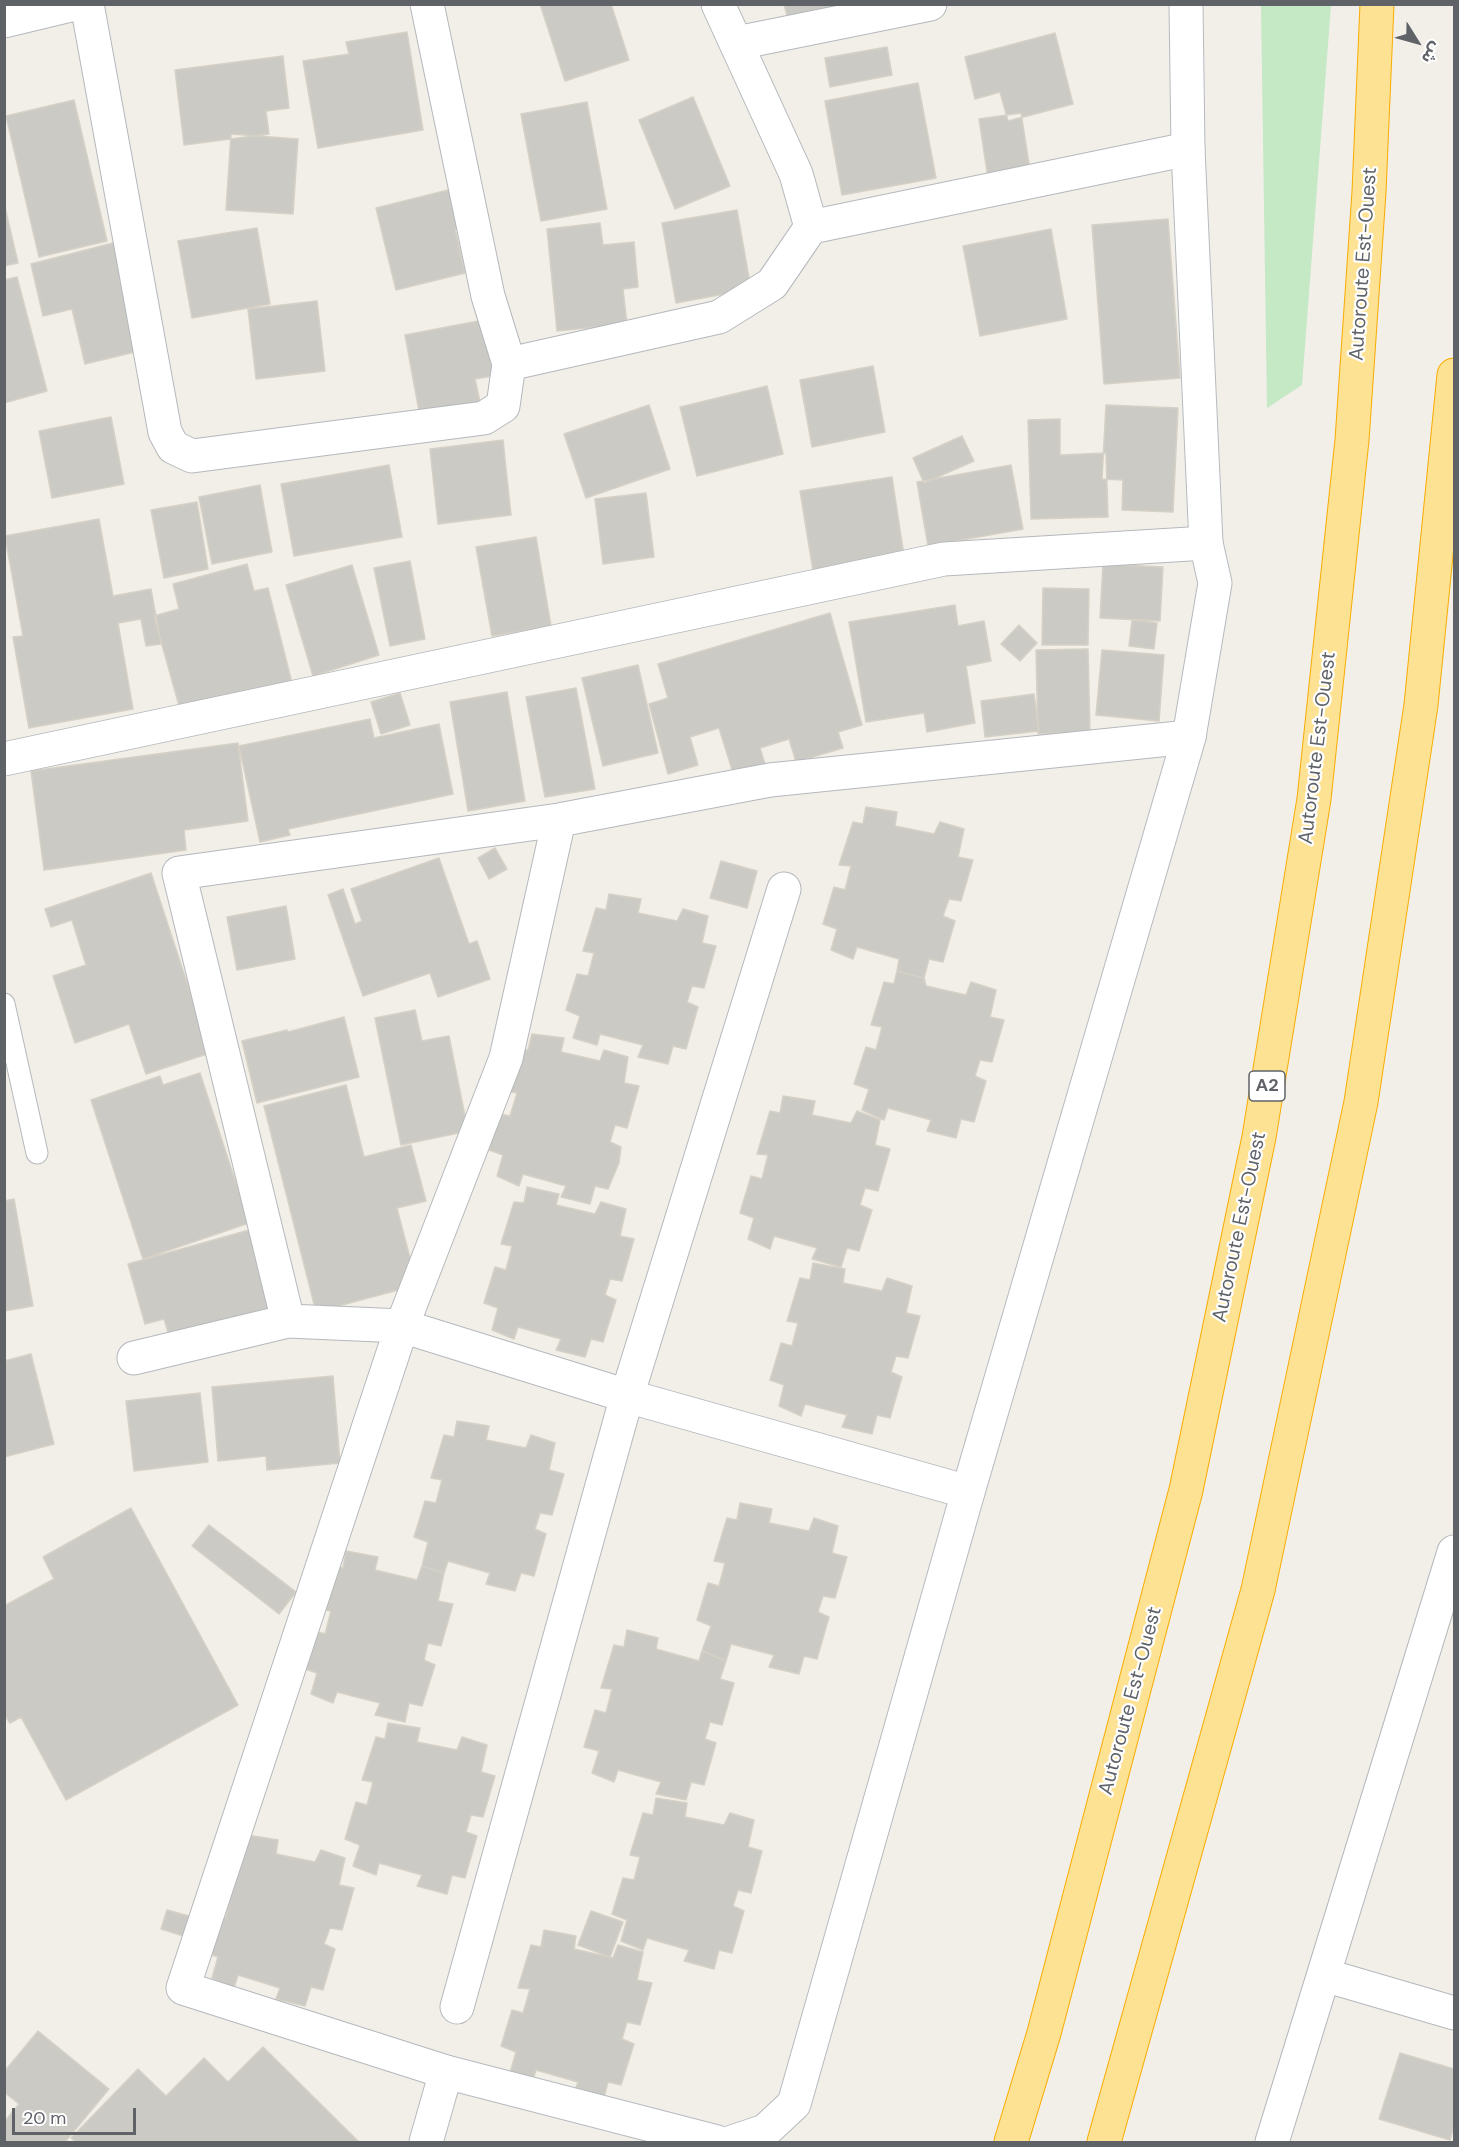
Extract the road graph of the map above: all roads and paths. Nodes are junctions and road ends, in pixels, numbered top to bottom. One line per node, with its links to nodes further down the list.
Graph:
1 (427, 4): 11 (street)
2 (718, 4): 8 (street)
3 (930, 4): 8 (street)
4 (1186, 4): 9 (street)
5 (1377, 4): 34 (highway, Autoroute Est-Ouest / A2)
6 (73, 5): 7 (street); 11 (street)
7 (4, 21)
8 (737, 43): 10 (street)
9 (1188, 149): 10 (street); 13 (street)
10 (811, 227): 11 (street)
11 (509, 364)
12 (1455, 375): 35 (highway)
13 (1206, 543): 14 (street); 15 (street)
14 (1189, 737): 16 (street); 25 (street)
15 (4, 759)
16 (559, 820): 21 (street); 22 (street)
17 (784, 889): 24 (street)
18 (4, 1004): 19 (lane)
19 (9, 1043): 20 (lane)
20 (37, 1153)
21 (288, 1321): 22 (street); 23 (street)
22 (402, 1326): 24 (street); 30 (street)
23 (134, 1358)
24 (627, 1396): 25 (street); 28 (street)
25 (968, 1492): 33 (street)
26 (1455, 1552): 27 (street)
27 (1324, 1975): 29 (street); 36 (street)
28 (457, 2007)
29 (1455, 2013)
30 (446, 2072): 31 (street); 32 (street)
31 (426, 2142)
32 (717, 2142)
33 (732, 2142)
34 (1011, 2142)
35 (1104, 2142)
36 (1272, 2142)

